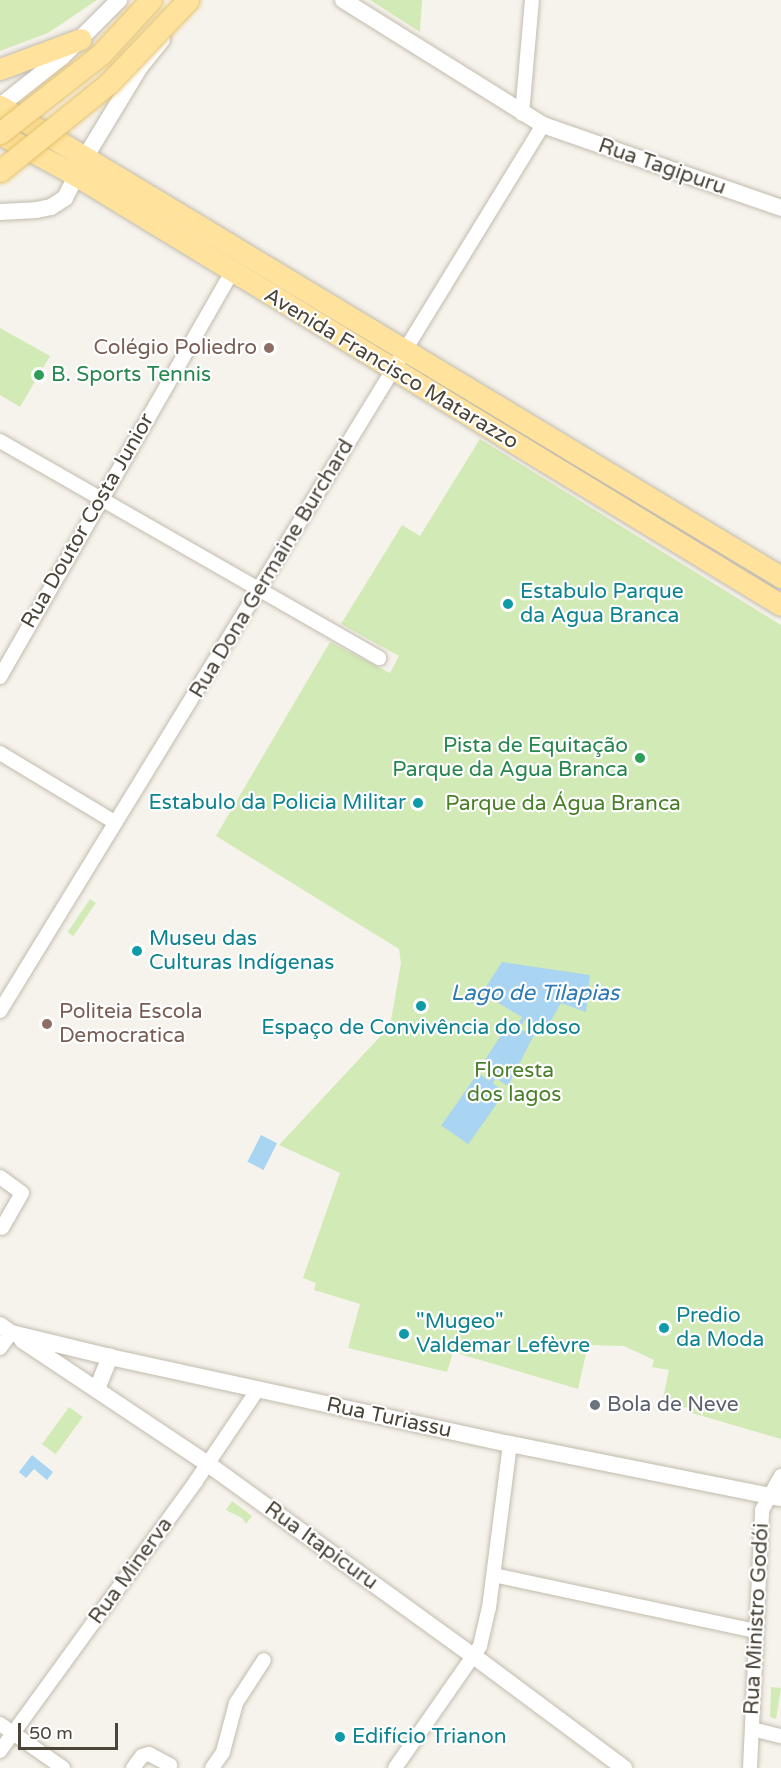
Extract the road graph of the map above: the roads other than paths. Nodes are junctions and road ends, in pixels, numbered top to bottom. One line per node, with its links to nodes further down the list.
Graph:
1 (118, 0): 7 (street)
2 (151, 0): 12 (main road, bridge)
3 (188, 0): 14 (main road, bridge)
4 (195, 0): 13 (street)
5 (344, 0): 10 (street, Rua Tagipuru)
6 (532, 0): 10 (street)
7 (81, 39): 8 (main road); 9 (street)
8 (0, 69)
9 (0, 106): 13 (main road, Avenida Francisco Matarazzo)
10 (522, 114): 11 (street, Rua Tagipuru)
11 (543, 125): 17 (street, Rua Tagipuru); 21 (street, Rua Dona Germaine Burchard)
12 (0, 133): 15 (main road, Avenida Francisco Matarazzo)
13 (86, 156): 15 (street); 21 (main road, Avenida Francisco Matarazzo)
14 (0, 171)
15 (77, 176): 19 (street); 20 (main road, Avenida Francisco Matarazzo)
16 (0, 203): 19 (street)
17 (781, 208)
18 (0, 212): 19 (street)
19 (24, 212)
20 (232, 272): 22 (main road, Avenida Francisco Matarazzo); 24 (street, Rua Doutor Costa Junior)
21 (406, 350): 22 (street, Rua Dona Germaine Burchard); 25 (main road, Avenida Francisco Matarazzo)
22 (393, 370): 26 (street, Rua Dona Germaine Burchard); 27 (main road, Avenida Francisco Matarazzo)
23 (0, 441): 24 (street)
24 (100, 500): 26 (street); 29 (street, Rua Doutor Costa Junior)
25 (781, 577)
26 (259, 591): 28 (street); 31 (street, Rua Dona Germaine Burchard)
27 (781, 605)
28 (379, 658)
29 (0, 677)
30 (0, 753): 31 (street)
31 (116, 823): 32 (street, Rua Dona Germaine Burchard)
32 (0, 1011)
33 (0, 1177): 34 (street)
34 (2, 1228)
35 (6, 1329): 36 (street); 37 (street, Rua Turiassu); 38 (street, Rua Itapicuru)
36 (0, 1348)
37 (110, 1357): 38 (street); 39 (street, Rua Turiassu)
38 (97, 1389): 41 (street, Rua Itapicuru)
39 (258, 1389): 40 (street, Rua Turiassu); 41 (street, Rua Minerva)
40 (510, 1444): 43 (street, Rua Turiassu); 44 (street)
41 (207, 1464): 46 (street, Rua Itapicuru); 50 (street, Rua Minerva)
42 (781, 1476): 43 (street, Rua Ministro Godói)
43 (775, 1496): 45 (street, Rua Ministro Godói)
44 (494, 1575): 45 (street); 46 (street)
45 (755, 1630): 49 (street, Rua Ministro Godói)
46 (475, 1657): 57 (street); 58 (street, Rua Itapicuru)
47 (264, 1660): 56 (street)
48 (0, 1724): 50 (street)
49 (752, 1729): 51 (street); 59 (street, Rua Ministro Godói)
50 (13, 1733): 52 (street, Rua Minerva); 54 (street)
51 (781, 1736)
52 (0, 1751)
53 (170, 1765): 55 (street)
54 (63, 1768)
55 (133, 1768)
56 (212, 1768)
57 (395, 1768)
58 (624, 1768)
59 (750, 1768)

